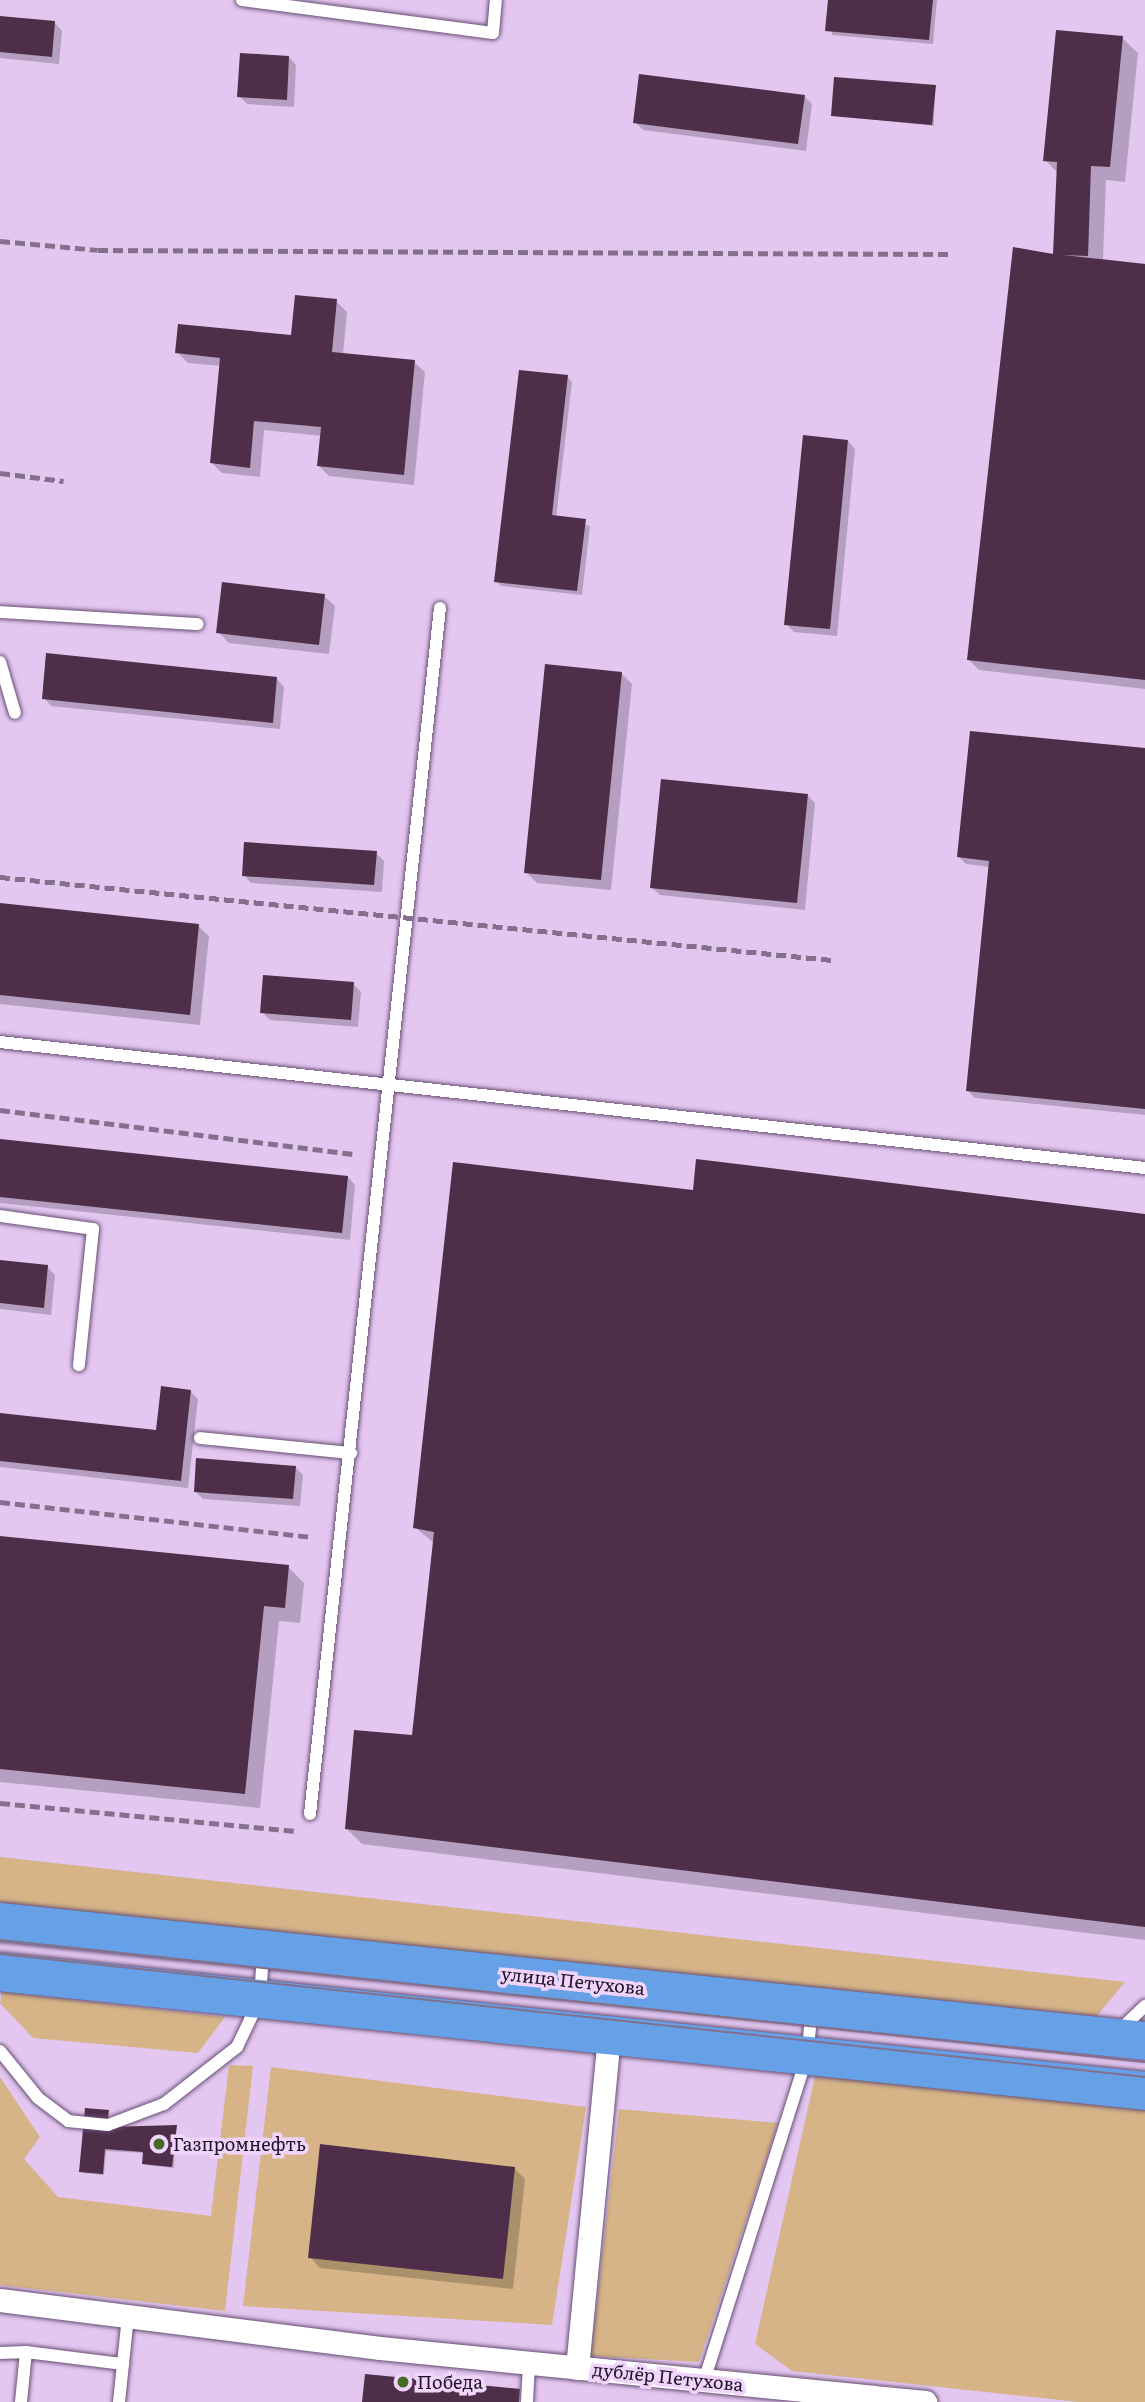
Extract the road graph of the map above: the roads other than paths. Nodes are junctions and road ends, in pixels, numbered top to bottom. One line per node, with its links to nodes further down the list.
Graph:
1 (242, 0): 2 (lane)
2 (496, 0)
3 (440, 608): 9 (lane)
4 (0, 612): 5 (lane)
5 (198, 625)
6 (0, 662): 7 (lane)
7 (15, 713)
8 (0, 1042): 9 (lane)
9 (393, 1085): 10 (lane); 14 (lane)
10 (1145, 1168)
11 (0, 1216): 12 (lane)
12 (79, 1365)
13 (200, 1438): 14 (lane)
14 (351, 1453): 15 (lane)
15 (310, 1814)
16 (0, 1922): 17 (highway, улица Петухова)
17 (263, 1949): 19 (lane); 21 (highway, улица Петухова)
18 (0, 1972): 19 (highway)
19 (260, 1999): 22 (highway); 24 (lane)
20 (1145, 2006): 23 (lane)
21 (812, 2007): 23 (highway, улица Петухова); 25 (lane)
22 (609, 2035): 25 (highway); 33 (street, дублёр Петухова)
23 (1129, 2040)
24 (0, 2051)
25 (807, 2056): 26 (highway); 34 (lane)
26 (1145, 2091)
27 (0, 2300): 28 (street)
28 (128, 2317): 31 (street); 32 (lane)
29 (26, 2352): 30 (lane); 32 (lane); 35 (lane)
30 (0, 2353)
31 (529, 2363): 33 (street); 37 (lane)
32 (123, 2364): 36 (lane)
33 (578, 2368): 34 (street, дублёр Петухова)
34 (704, 2381): 38 (street, дублёр Петухова)
35 (20, 2402)
36 (118, 2402)
37 (527, 2402)
38 (914, 2402)

